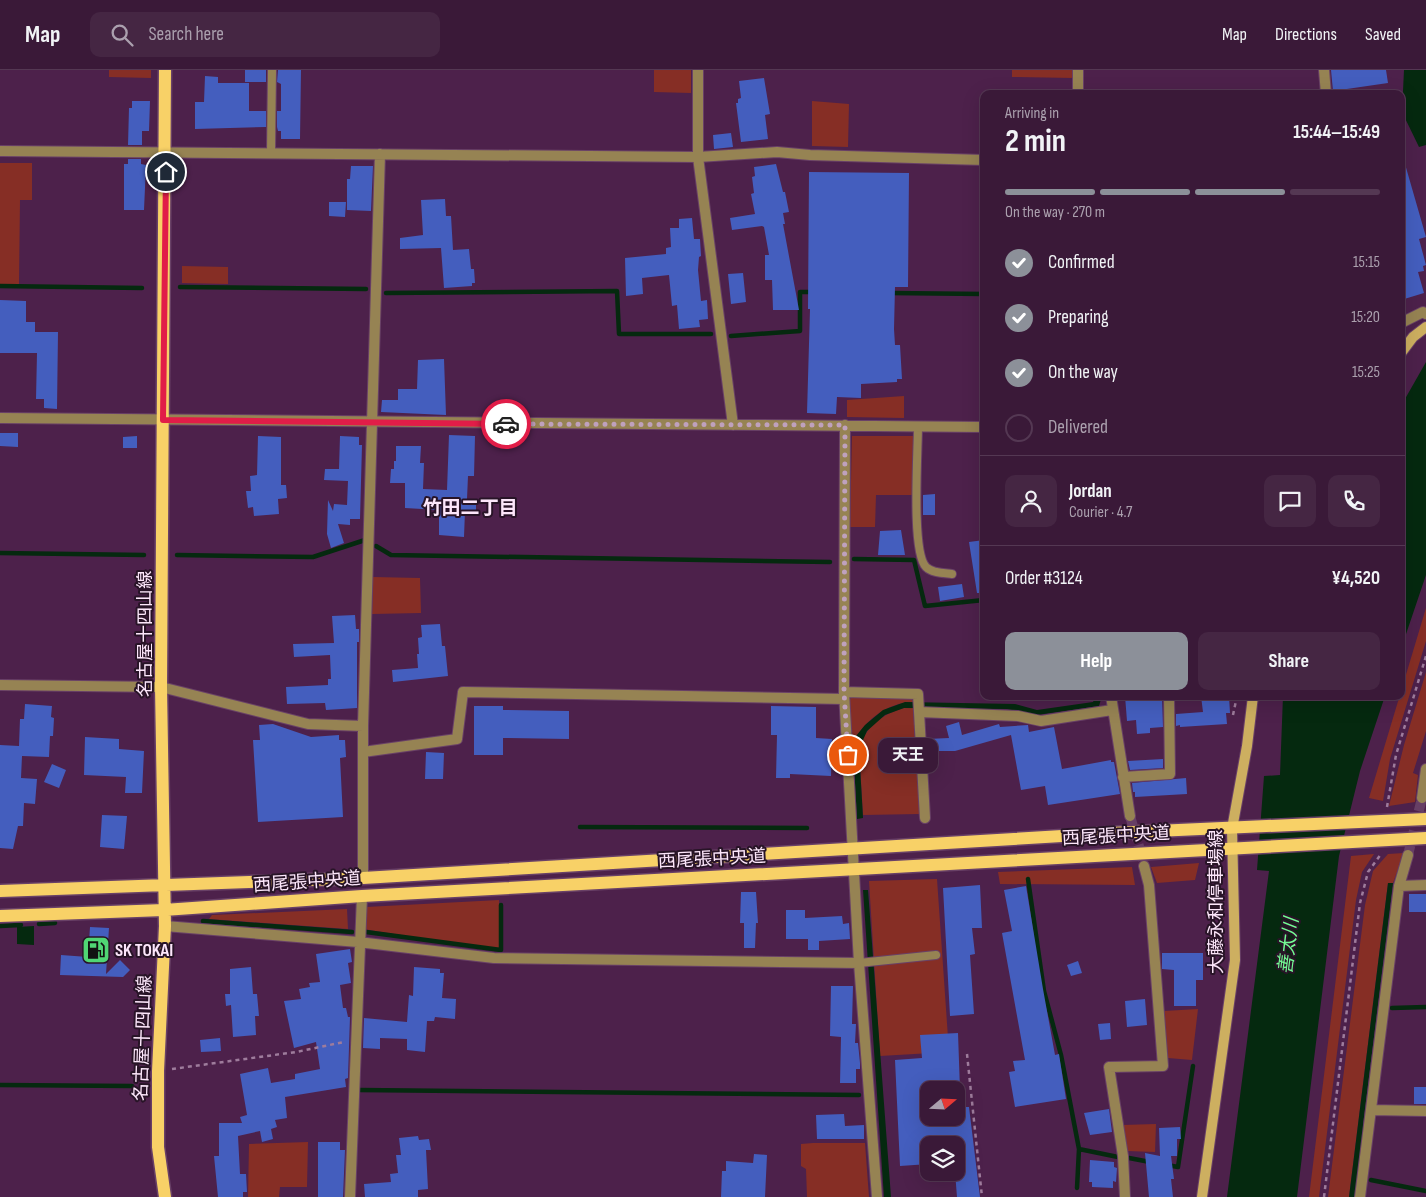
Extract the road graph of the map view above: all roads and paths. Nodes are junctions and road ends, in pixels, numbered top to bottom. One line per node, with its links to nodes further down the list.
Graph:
1 (165, 70): 9 (main road, 名古屋十四山線)
2 (272, 70): 10 (lane)
3 (698, 70): 12 (street)
4 (1078, 70): 6 (street)
5 (1324, 70): 7 (street)
6 (1078, 90)
7 (1326, 90)
8 (0, 151): 9 (street)
9 (166, 152): 10 (street); 19 (main road, 名古屋十四山線)
10 (271, 152): 11 (street)
11 (380, 154): 12 (street); 20 (street)
12 (698, 157): 13 (street); 21 (street)
13 (980, 160)
14 (1426, 314): 15 (street)
15 (1405, 321)
16 (1426, 326): 17 (main road)
17 (1405, 348)
18 (0, 418): 19 (street)
19 (163, 420): 20 (street); 28 (main road, 名古屋十四山線)
20 (373, 423): 21 (street); 37 (street)
21 (734, 425): 22 (street)
22 (845, 425): 23 (street); 29 (street)
23 (918, 426): 24 (street); 25 (lane)
24 (980, 427)
25 (952, 574)
26 (1426, 656): 45 (path)
27 (0, 686): 28 (street)
28 (162, 687): 37 (street); 58 (main road, 名古屋十四山線)
29 (844, 695): 34 (street); 38 (street); 52 (street)
30 (1111, 700): 35 (street)
31 (1169, 700): 40 (street)
32 (1236, 700): 36 (path)
33 (1253, 700): 46 (main road, 大藤永和停車場線)
34 (919, 707): 35 (street); 43 (street)
35 (1112, 710): 40 (street)
36 (1233, 715)
37 (363, 726): 38 (street)
38 (363, 752): 56 (street)
39 (1426, 771): 41 (street)
40 (1123, 777): 42 (street)
41 (1424, 804): 45 (main road)
42 (1130, 816)
43 (925, 818)
44 (1426, 819): 45 (main road, 西尾張中央道)
45 (1391, 821): 46 (main road, 西尾張中央道)
46 (1232, 829): 51 (main road, 大藤永和停車場線); 52 (main road, 西尾張中央道)
47 (1426, 838): 48 (main road, 西尾張中央道)
48 (1407, 839): 49 (main road, 西尾張中央道); 50 (main road)
49 (1382, 840): 51 (main road, 西尾張中央道); 79 (path)
50 (1426, 845)
51 (1232, 847): 55 (main road, 西尾張中央道); 78 (main road, 大藤永和停車場線)
52 (853, 850): 55 (street); 56 (main road, 西尾張中央道)
53 (1408, 855): 59 (street)
54 (1144, 866): 77 (street)
55 (854, 869): 61 (main road, 西尾張中央道); 67 (street)
56 (363, 878): 58 (main road, 西尾張中央道)
57 (1426, 884): 59 (street)
58 (165, 886): 60 (main road, 西尾張中央道); 62 (main road, 名古屋十四山線)
59 (1399, 886): 71 (street)
60 (0, 891)
61 (362, 896): 62 (main road, 西尾張中央道); 65 (street)
62 (164, 910): 63 (main road, 西尾張中央道); 64 (main road, 名古屋十四山線)
63 (0, 916)
64 (165, 926): 65 (street); 70 (main road, 名古屋十四山線)
65 (358, 942): 67 (street); 68 (street)
66 (936, 955): 67 (lane)
67 (862, 962): 75 (street)
68 (357, 1039): 70 (path); 74 (street)
69 (967, 1054): 76 (path)
70 (158, 1071): 73 (main road, 名古屋十四山線)
71 (1371, 1110): 72 (street); 80 (street)
72 (1426, 1111)
73 (165, 1197)
74 (350, 1197)
75 (877, 1197)
76 (982, 1197)
77 (1125, 1197)
78 (1202, 1197)
79 (1324, 1197)
80 (1360, 1197)

